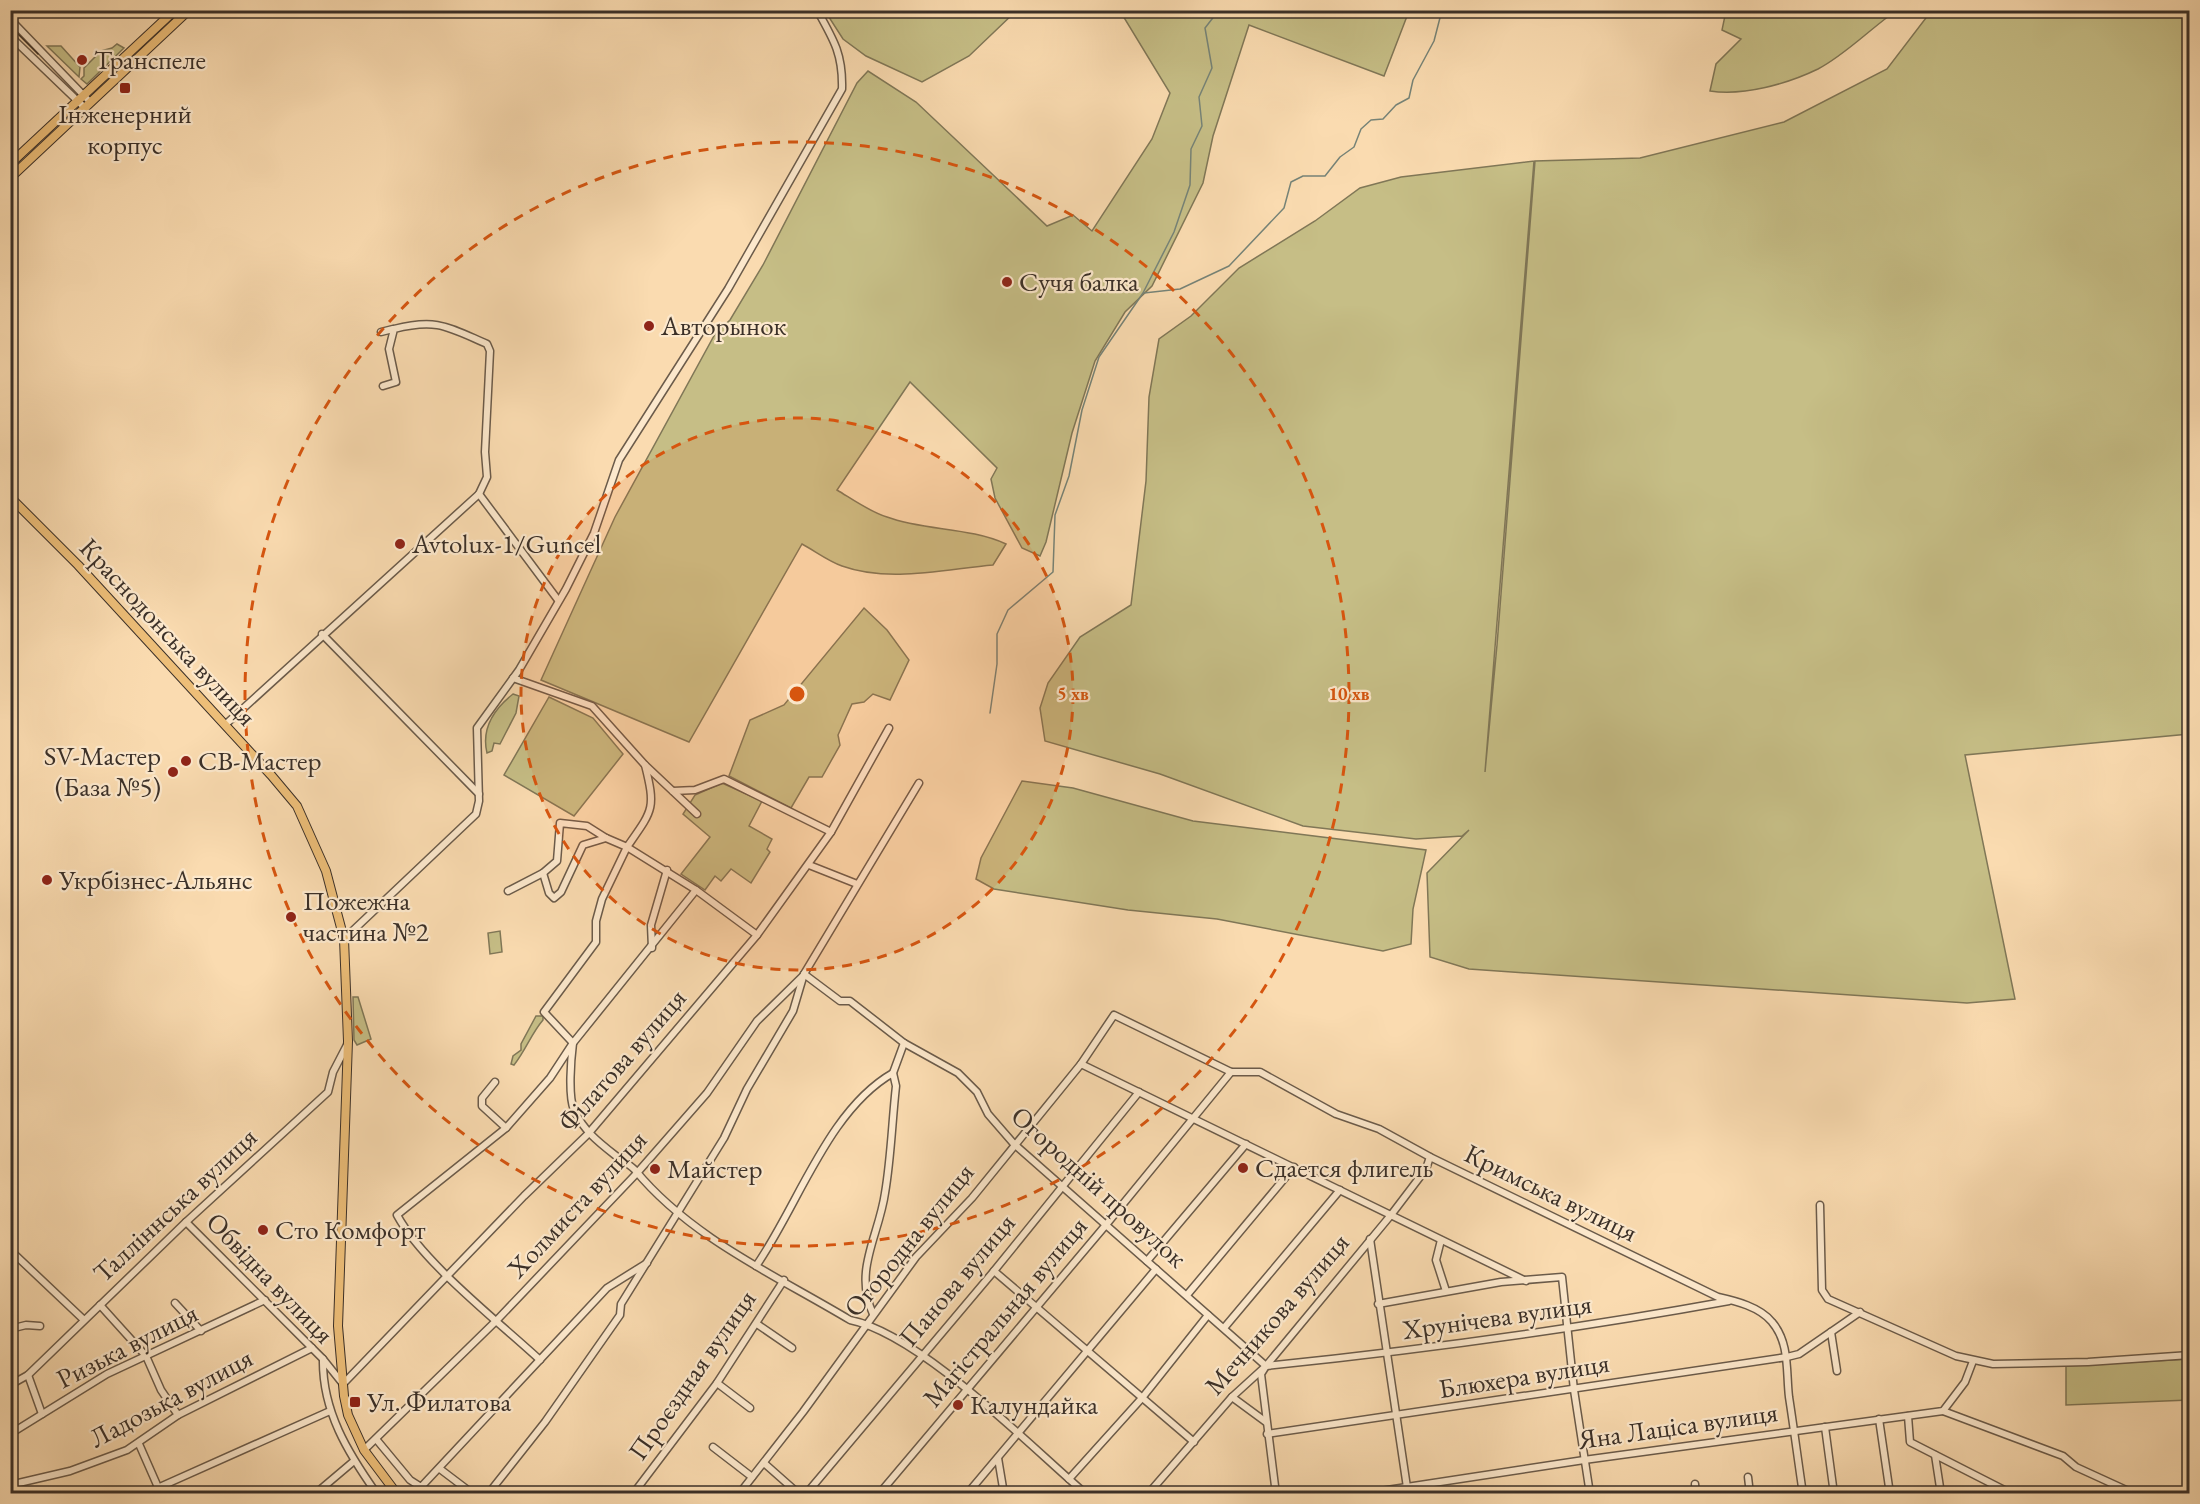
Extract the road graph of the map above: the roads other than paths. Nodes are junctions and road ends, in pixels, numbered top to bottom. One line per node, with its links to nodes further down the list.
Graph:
1 (175, 10): 8 (main road)
2 (189, 10): 9 (main road)
3 (817, 10): 17 (street)
4 (10, 19): 6 (street)
5 (10, 36): 7 (street)
6 (38, 46): 7 (street); 8 (street)
7 (29, 55): 8 (street)
8 (81, 98): 9 (street); 10 (main road)
9 (88, 105): 11 (main road)
10 (10, 164)
11 (10, 178)
12 (394, 329): 13 (street); 14 (street); 15 (street)
13 (381, 332)
14 (383, 386)
15 (478, 494): 17 (street); 18 (street)
16 (10, 497): 20 (main road, Краснодонська вулиця)
17 (558, 600): 19 (street)
18 (322, 634): 20 (street); 25 (street)
19 (513, 678): 22 (street); 25 (street)
20 (226, 724): 37 (main road, Краснодонська вулиця)
21 (888, 728): 27 (street, Філатова вулиця)
22 (645, 765): 24 (street); 29 (street)
23 (919, 783): 33 (street)
24 (673, 791): 26 (street); 27 (street)
25 (479, 794): 37 (street)
26 (697, 814)
27 (831, 832): 30 (street, Філатова вулиця)
28 (606, 838): 29 (street); 32 (street); 32 (street)
29 (627, 847): 31 (street); 42 (street)
30 (809, 865): 33 (street); 36 (street, Філатова вулиця)
31 (667, 870): 34 (street); 38 (street)
32 (543, 873): 35 (street)
33 (857, 884): 39 (street)
34 (696, 890): 36 (street); 38 (street)
35 (508, 891)
36 (757, 935): 51 (street, Філатова вулиця)
37 (344, 939): 41 (main road, Краснодонська вулиця)
38 (652, 949): 42 (street)
39 (804, 974): 43 (street, Огородній провулок); 56 (street, Холмиста вулиця); 60 (street)
40 (1114, 1015): 44 (street, Огородна вулиця); 45 (street, Кримська вулиця)
41 (348, 1041): 62 (street, Талліннська вулиця); 111 (main road, Краснодонська вулиця)
42 (573, 1043): 50 (street); 51 (street)
43 (904, 1043): 46 (street); 52 (street, Огородній провулок)
44 (1081, 1064): 48 (street); 52 (street, Огородна вулиця)
45 (1231, 1072): 49 (street, Магістральная вулиця); 54 (street, Кримська вулиця)
46 (893, 1073): 69 (street); 84 (street)
47 (495, 1082): 50 (street)
48 (1138, 1092): 49 (street); 57 (street, Панова вулиця)
49 (1195, 1119): 53 (street); 63 (street, Магістральная вулиця)
50 (506, 1128): 72 (street)
51 (588, 1134): 56 (street); 72 (street, Філатова вулиця)
52 (1014, 1144): 57 (street, Огородній провулок); 84 (street, Огородна вулиця)
53 (1246, 1144): 55 (street); 67 (street)
54 (1430, 1157): 61 (street, Мечникова вулиця); 78 (street, Кримська вулиця)
55 (1294, 1167): 58 (street); 76 (street)
56 (637, 1173): 60 (street); 87 (street, Холмиста вулиця)
57 (1060, 1186): 63 (street, Огородній провулок); 71 (street, Панова вулиця)
58 (1340, 1190): 61 (street); 91 (street)
59 (1820, 1205): 83 (street)
60 (678, 1214): 68 (street); 69 (street)
61 (1391, 1215): 64 (street, Мечникова вулиця); 65 (street)
62 (186, 1222): 77 (street, Обвідна вулиця); 81 (street, Талліннська вулиця)
63 (1106, 1226): 67 (street, Огородній провулок); 82 (street, Магістральная вулиця)
64 (1370, 1239): 80 (street); 107 (street, Мечникова вулиця)
65 (1441, 1240): 74 (street); 75 (street)
66 (10, 1250): 86 (street)
67 (1147, 1261): 70 (street, Огородній провулок)
68 (649, 1262): 105 (street); 156 (street)
69 (756, 1266): 73 (street)
70 (1156, 1269): 76 (street, Огородній провулок); 98 (street)
71 (994, 1271): 82 (street); 100 (street, Панова вулиця)
72 (447, 1274): 87 (street); 111 (street, Філатова вулиця)
73 (784, 1280): 88 (street); 89 (street, Проєздная вулиця)
74 (1526, 1281): 75 (street); 93 (street)
75 (1446, 1291): 80 (street)
76 (1187, 1295): 85 (street, Огородній провулок)
77 (265, 1300): 94 (street, Ризька вулиця); 96 (street, Обвідна вулиця)
78 (1734, 1300): 93 (street, Хрунічева вулиця); 103 (street, Кримська вулиця)
79 (175, 1303): 94 (street)
80 (1378, 1304): 99 (street)
81 (100, 1305): 86 (street, Талліннська вулиця); 102 (street)
82 (1036, 1307): 98 (street); 113 (street, Магістральная вулиця)
83 (1860, 1312): 95 (street, Блюхера вулиця); 106 (street)
84 (873, 1314): 88 (street, Огородна вулиця)
85 (1208, 1315): 91 (street, Огородній провулок); 116 (street)
86 (84, 1320): 109 (street, Талліннська вулиця)
87 (497, 1320): 105 (street); 131 (street, Холмиста вулиця)
88 (866, 1323): 100 (street); 140 (street, Огородна вулиця)
89 (757, 1324): 97 (street); 110 (street, Проєздная вулиця)
90 (40, 1326): 92 (street)
91 (1224, 1328): 107 (street, Огородній провулок)
92 (10, 1329)
93 (1567, 1329): 99 (street, Хрунічева вулиця); 114 (street)
94 (201, 1331): 102 (street, Ризька вулиця)
95 (1831, 1332): 103 (street, Блюхера вулиця); 108 (street)
96 (312, 1348): 104 (street, Обвідна вулиця); 121 (street, Ладозька вулиця)
97 (792, 1348)
98 (1088, 1352): 116 (street); 128 (street)
99 (1386, 1354): 107 (street, Хрунічева вулиця); 123 (street)
100 (921, 1355): 113 (street); 160 (street, Панова вулиця)
101 (2190, 1355): 106 (street)
102 (146, 1356): 120 (street, Ризька вулиця); 121 (street)
103 (1787, 1357): 114 (street, Блюхера вулиця); 127 (street, Кримська вулиця)
104 (323, 1359): 111 (street); 118 (street, Обвідна вулиця)
105 (540, 1360): 141 (street)
106 (1973, 1361): 119 (street)
107 (1266, 1366): 115 (street, Мечникова вулиця); 125 (street)
108 (1837, 1371)
109 (28, 1375): 112 (street, Талліннська вулиця); 120 (street)
110 (717, 1383): 117 (street); 157 (street, Проєздная вулиця)
111 (343, 1384): 135 (main road, Краснодонська вулиця)
112 (10, 1385)
113 (966, 1390): 128 (street); 161 (street, Магістральная вулиця)
114 (1574, 1390): 123 (street, Блюхера вулиця); 138 (street)
115 (1232, 1397): 125 (street); 132 (street, Мечникова вулиця)
116 (1142, 1398): 132 (street); 144 (street)
117 (750, 1408)
118 (330, 1411): 139 (street, Обвідна вулиця); 147 (street)
119 (1943, 1411): 122 (street, Яна Лаціса вулиця); 149 (street)
120 (42, 1414): 129 (street, Ризька вулиця)
121 (178, 1415): 133 (street, Ладозька вулиця)
122 (1908, 1416): 124 (street, Яна Лаціса вулиця); 136 (street)
123 (1397, 1417): 130 (street, Блюхера вулиця); 148 (street)
124 (1879, 1419): 126 (street, Яна Лаціса вулиця); 173 (street)
125 (1266, 1422): 130 (street)
126 (1825, 1427): 127 (street, Яна Лаціса вулиця); 172 (street)
127 (1794, 1431): 138 (street, Яна Лаціса вулиця); 171 (street, Кримська вулиця)
128 (1017, 1432): 137 (street); 144 (street)
129 (10, 1434)
130 (1267, 1434): 166 (street)
131 (376, 1439): 135 (street, Холмиста вулиця); 141 (street)
132 (1194, 1442): 165 (street, Мечникова вулиця)
133 (139, 1444): 146 (street, Ладозька вулиця); 147 (street)
134 (713, 1447): 142 (street)
135 (364, 1450): 154 (main road, Краснодонська вулиця)
136 (1935, 1455): 174 (street); 175 (street)
137 (998, 1458): 162 (street); 163 (street)
138 (1584, 1460): 148 (street, Яна Лаціса вулиця); 168 (street)
139 (354, 1461): 152 (street); 153 (street, Обвідна вулиця)
140 (764, 1463): 142 (street, Огородна вулиця); 159 (street)
141 (440, 1469): 155 (street)
142 (752, 1477): 158 (street, Огородна вулиця)
143 (1748, 1478): 170 (street)
144 (1069, 1479): 164 (street)
145 (1695, 1484): 169 (street)
146 (10, 1485)
147 (158, 1486): 150 (street); 151 (street)
148 (1408, 1490): 167 (street, Яна Лаціса вулиця)
149 (2131, 1493): 176 (street)
150 (144, 1494)
151 (161, 1494)
152 (315, 1494)
153 (377, 1494)
154 (397, 1494)
155 (473, 1494)
156 (488, 1494)
157 (633, 1494)
158 (739, 1494)
159 (799, 1494)
160 (806, 1494)
161 (879, 1494)
162 (967, 1494)
163 (1004, 1494)
164 (1086, 1494)
165 (1148, 1494)
166 (1276, 1494)
167 (1361, 1494)
168 (1590, 1494)
169 (1696, 1494)
170 (1749, 1494)
171 (1803, 1494)
172 (1834, 1494)
173 (1890, 1494)
174 (1941, 1494)
175 (2012, 1494)
176 (2119, 1494)

